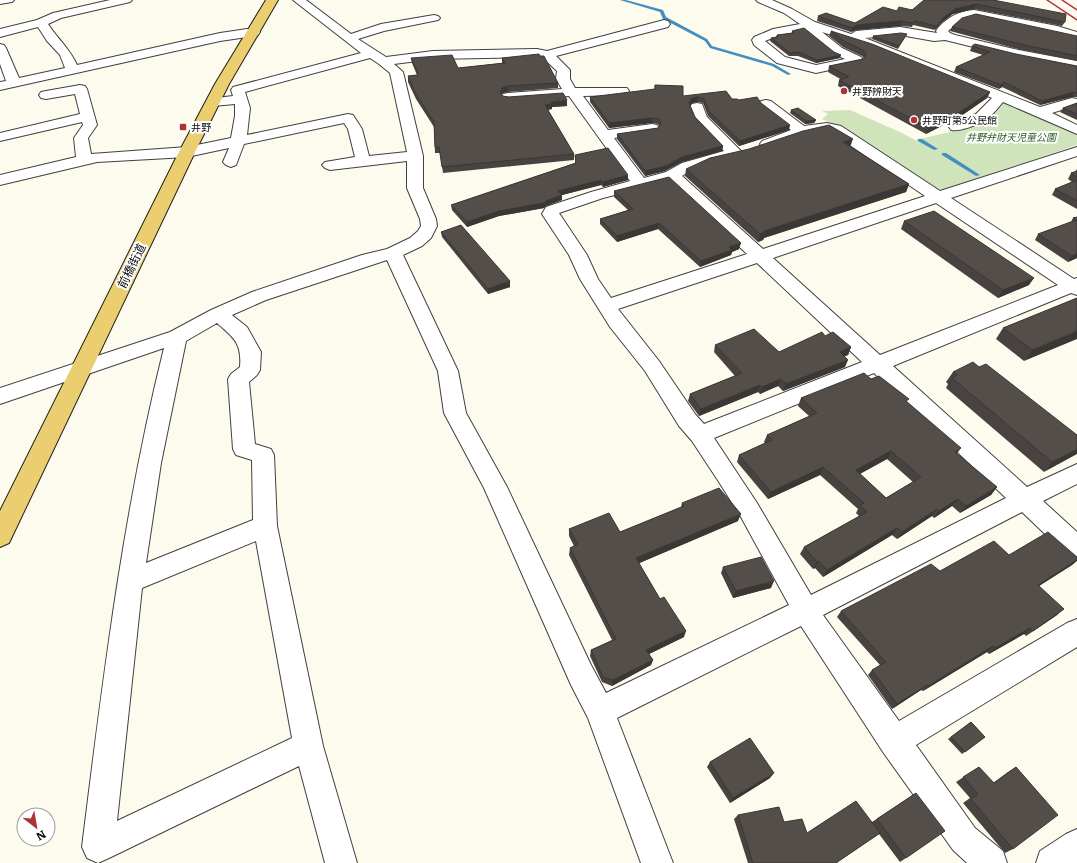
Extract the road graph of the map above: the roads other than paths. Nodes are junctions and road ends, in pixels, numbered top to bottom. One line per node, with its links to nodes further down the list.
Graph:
1 (8, 0): 6 (street)
2 (126, 0): 9 (street)
3 (272, 0): 14 (main road, 前橋街道)
4 (299, 0): 19 (street)
5 (762, 0): 11 (street)
6 (0, 1)
7 (369, 18): 13 (street)
8 (434, 18): 13 (street)
9 (41, 23): 15 (street); 25 (street)
10 (664, 24): 22 (street)
11 (809, 25): 11 (street); 16 (street)
12 (1030, 25): 17 (street); 18 (street); 21 (street)
13 (381, 28): 19 (street)
14 (254, 32): 25 (street); 35 (main road, 前橋街道)
15 (0, 33)
16 (849, 36): 17 (street); 33 (street)
17 (945, 36): 21 (street)
18 (1077, 36)
19 (349, 38): 23 (street)
20 (0, 48): 26 (street)
21 (1014, 53): 24 (street)
22 (547, 55): 23 (street); 29 (street)
23 (377, 57): 34 (street); 51 (street)
24 (1077, 64)
25 (76, 69): 26 (street); 28 (street)
26 (14, 83): 27 (street)
27 (0, 86)
28 (80, 88): 31 (street); 40 (street)
29 (574, 92): 30 (street); 32 (street); 45 (street)
30 (622, 92)
31 (46, 95)
32 (508, 97)
33 (1000, 97): 39 (street); 41 (street)
34 (241, 98): 35 (street); 47 (street)
35 (213, 102): 49 (main road, 前橋街道)
36 (1072, 102): 39 (street)
37 (766, 104): 44 (street)
38 (697, 107): 50 (street)
39 (1039, 112): 43 (street)
40 (87, 117): 46 (street); 52 (street)
41 (956, 127)
42 (652, 128): 45 (street)
43 (1077, 130)
44 (802, 131): 50 (street); 59 (street)
45 (603, 135): 58 (street)
46 (0, 136)
47 (238, 141): 49 (street); 53 (street); 54 (street)
48 (1077, 151): 59 (street)
49 (187, 152): 52 (street); 67 (main road, 前橋街道)
50 (735, 153): 56 (street)
51 (415, 156): 53 (street); 60 (street)
52 (84, 159): 57 (street)
53 (363, 160): 55 (street)
54 (231, 162)
55 (330, 165)
56 (672, 175): 58 (street); 61 (street)
57 (0, 180)
58 (640, 184): 63 (street)
59 (937, 197): 61 (street); 62 (street)
60 (393, 253): 64 (street); 78 (street)
61 (758, 256): 63 (street); 66 (street)
62 (1075, 286): 66 (street)
63 (608, 306): 69 (street)
64 (218, 314): 65 (street); 72 (street)
65 (177, 337): 67 (street); 75 (street)
66 (877, 364): 69 (street); 71 (street)
67 (82, 370): 68 (street); 73 (main road, 前橋街道)
68 (0, 396)
69 (700, 435): 76 (street)
70 (1077, 473): 71 (street)
71 (1024, 499): 74 (street); 76 (street)
72 (265, 526): 75 (street); 80 (street)
73 (0, 536)
74 (1077, 548)
75 (130, 581): 80 (street)
76 (805, 611): 78 (street); 79 (street)
77 (1077, 632): 79 (street)
78 (600, 711): 83 (street)
79 (894, 741): 84 (street)
80 (308, 746): 82 (street)
81 (1077, 845): 85 (street)
82 (341, 863)
83 (657, 863)
84 (991, 863)
85 (1052, 863)

